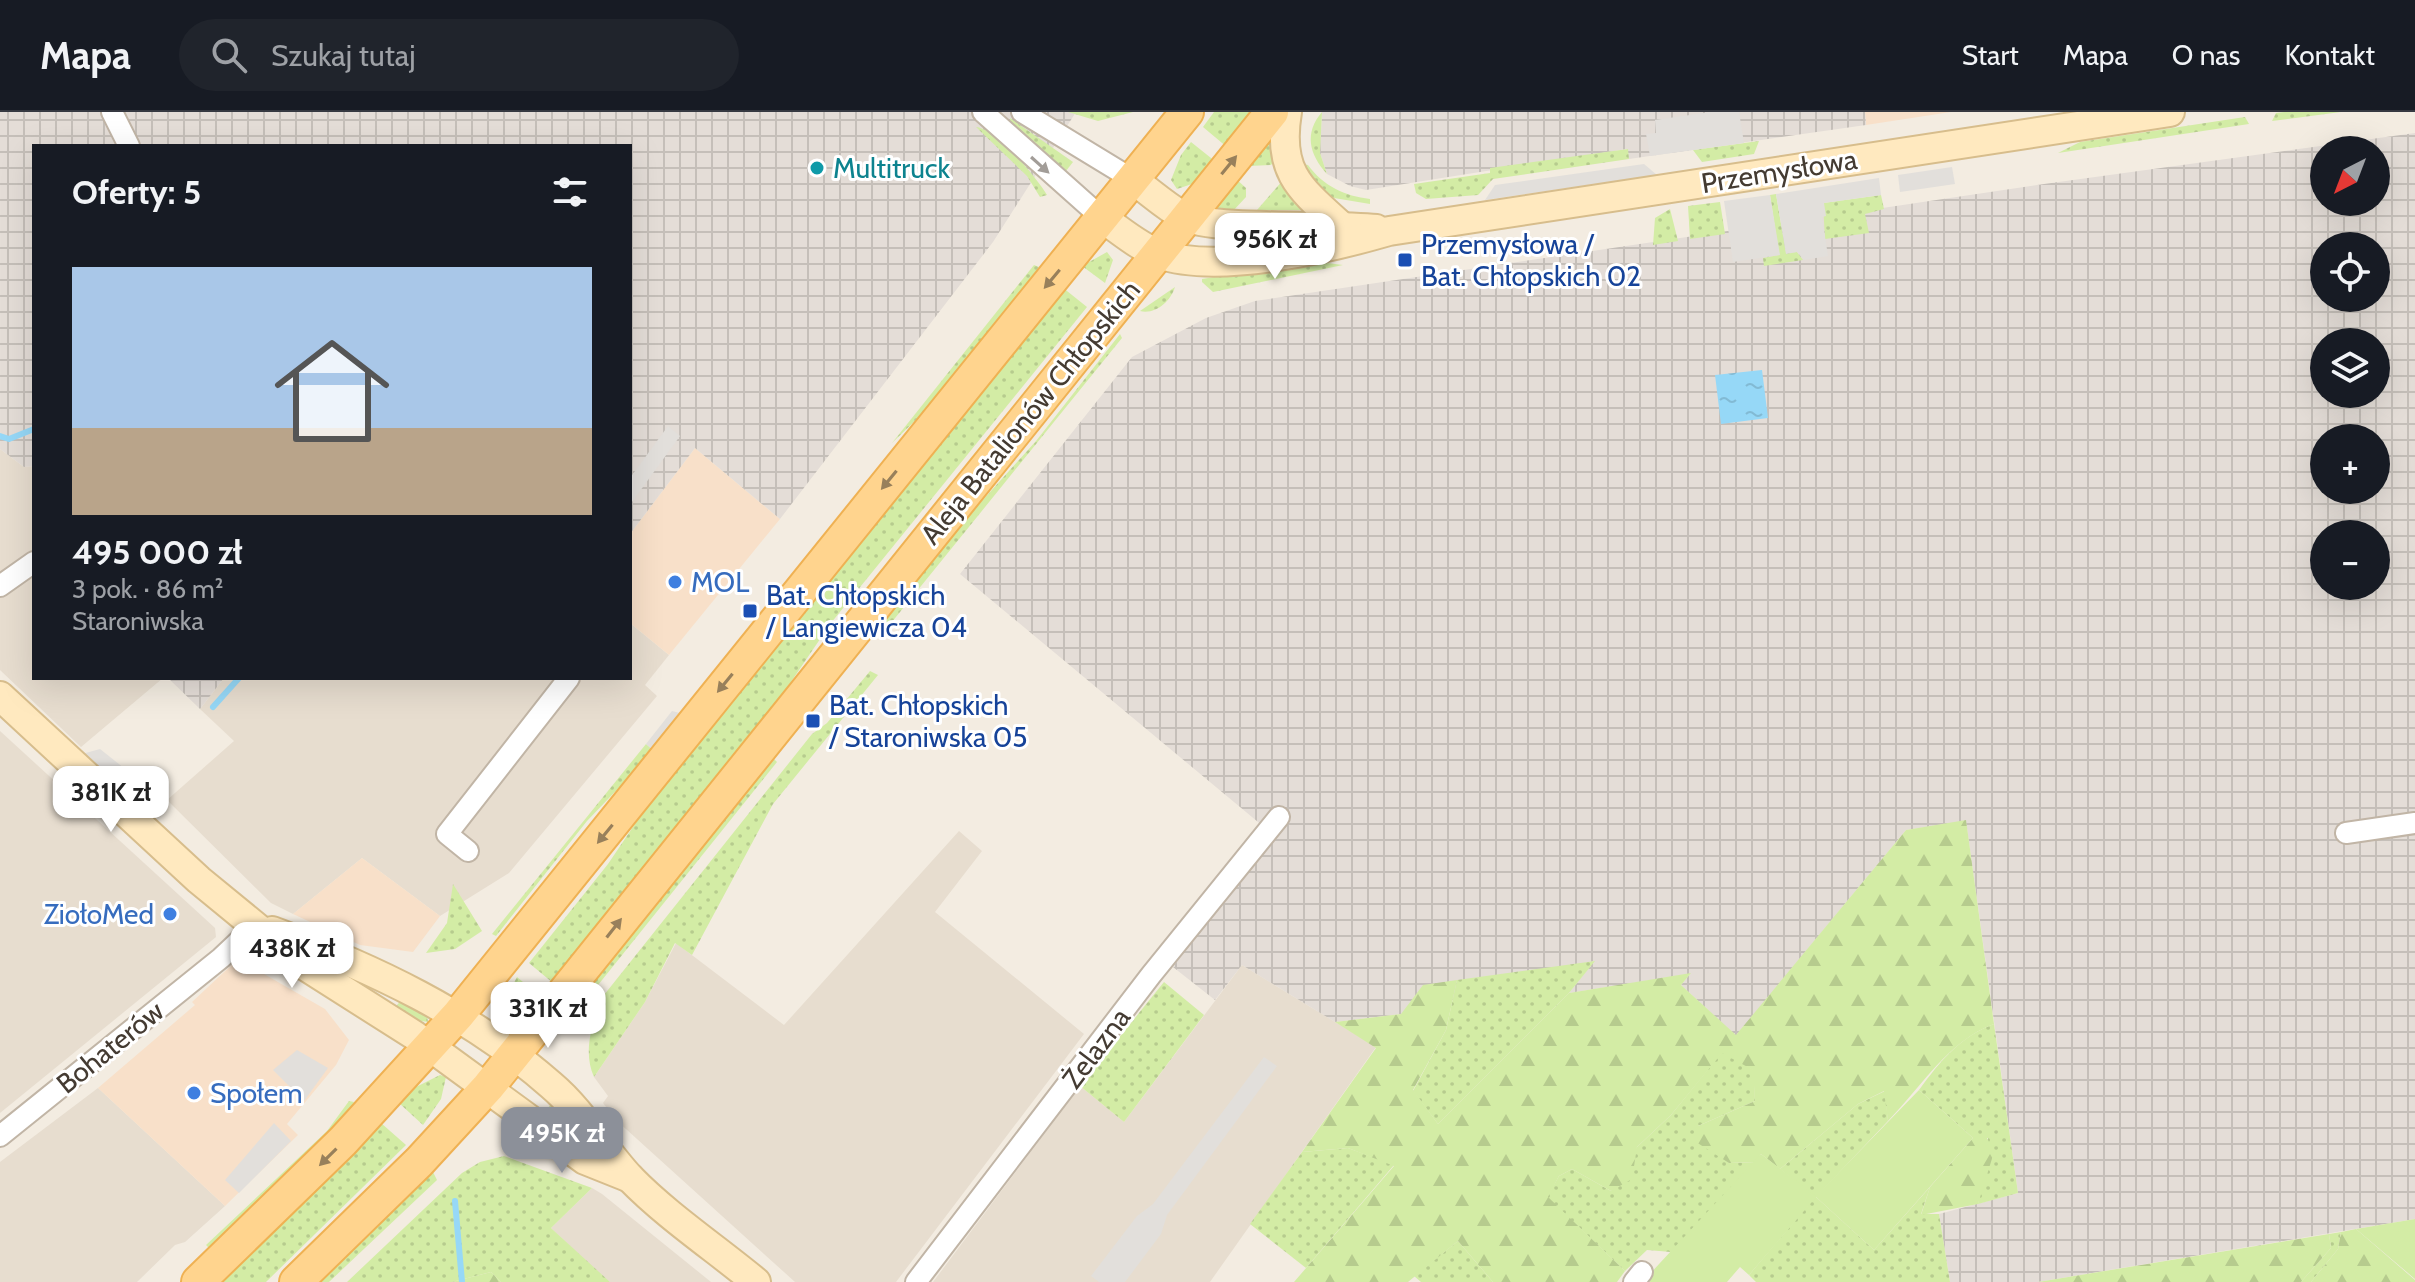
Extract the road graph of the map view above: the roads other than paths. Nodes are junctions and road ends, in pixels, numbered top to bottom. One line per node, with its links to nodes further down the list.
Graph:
1 (112, 112): 8 (street)
2 (983, 112): 11 (street, one-way to 11)
3 (1022, 112): 9 (street)
4 (1187, 112): 9 (main road)
5 (1272, 112): 10 (main road, Aleja Batalionów Chłopskich, one-way to 5)
6 (1287, 112): 12 (street)
7 (2170, 112): 13 (street, Przemysłowa)
8 (128, 144)
9 (1132, 179): 10 (street); 11 (main road)
10 (1185, 217): 12 (street, Przemysłowa); 14 (main road, Aleja Batalionów Chłopskich)
11 (1102, 218): 14 (street); 24 (main road, one-way to 24)
12 (1340, 225): 13 (street, Przemysłowa)
13 (1389, 231): 14 (street, Przemysłowa)
14 (1157, 254): 26 (main road, Aleja Batalionów Chłopskich, one-way to 14)
15 (32, 563): 16 (street)
16 (0, 586)
17 (567, 680): 22 (street)
18 (0, 696): 23 (street)
19 (1279, 817): 33 (street, Żelazna)
20 (2415, 823): 21 (street)
21 (2346, 833)
22 (468, 851)
23 (256, 925): 24 (street); 25 (street); 28 (street, Bohaterów)
24 (458, 1015): 25 (main road); 26 (street)
25 (430, 1047): 27 (street); 30 (main road, one-way to 30)
26 (512, 1054): 27 (main road, Aleja Batalionów Chłopskich); 29 (street)
27 (488, 1087): 29 (street); 31 (main road, Aleja Batalionów Chłopskich)
28 (0, 1136)
29 (630, 1178): 32 (street)
30 (198, 1282)
31 (296, 1282)
32 (756, 1282)
33 (916, 1282)

